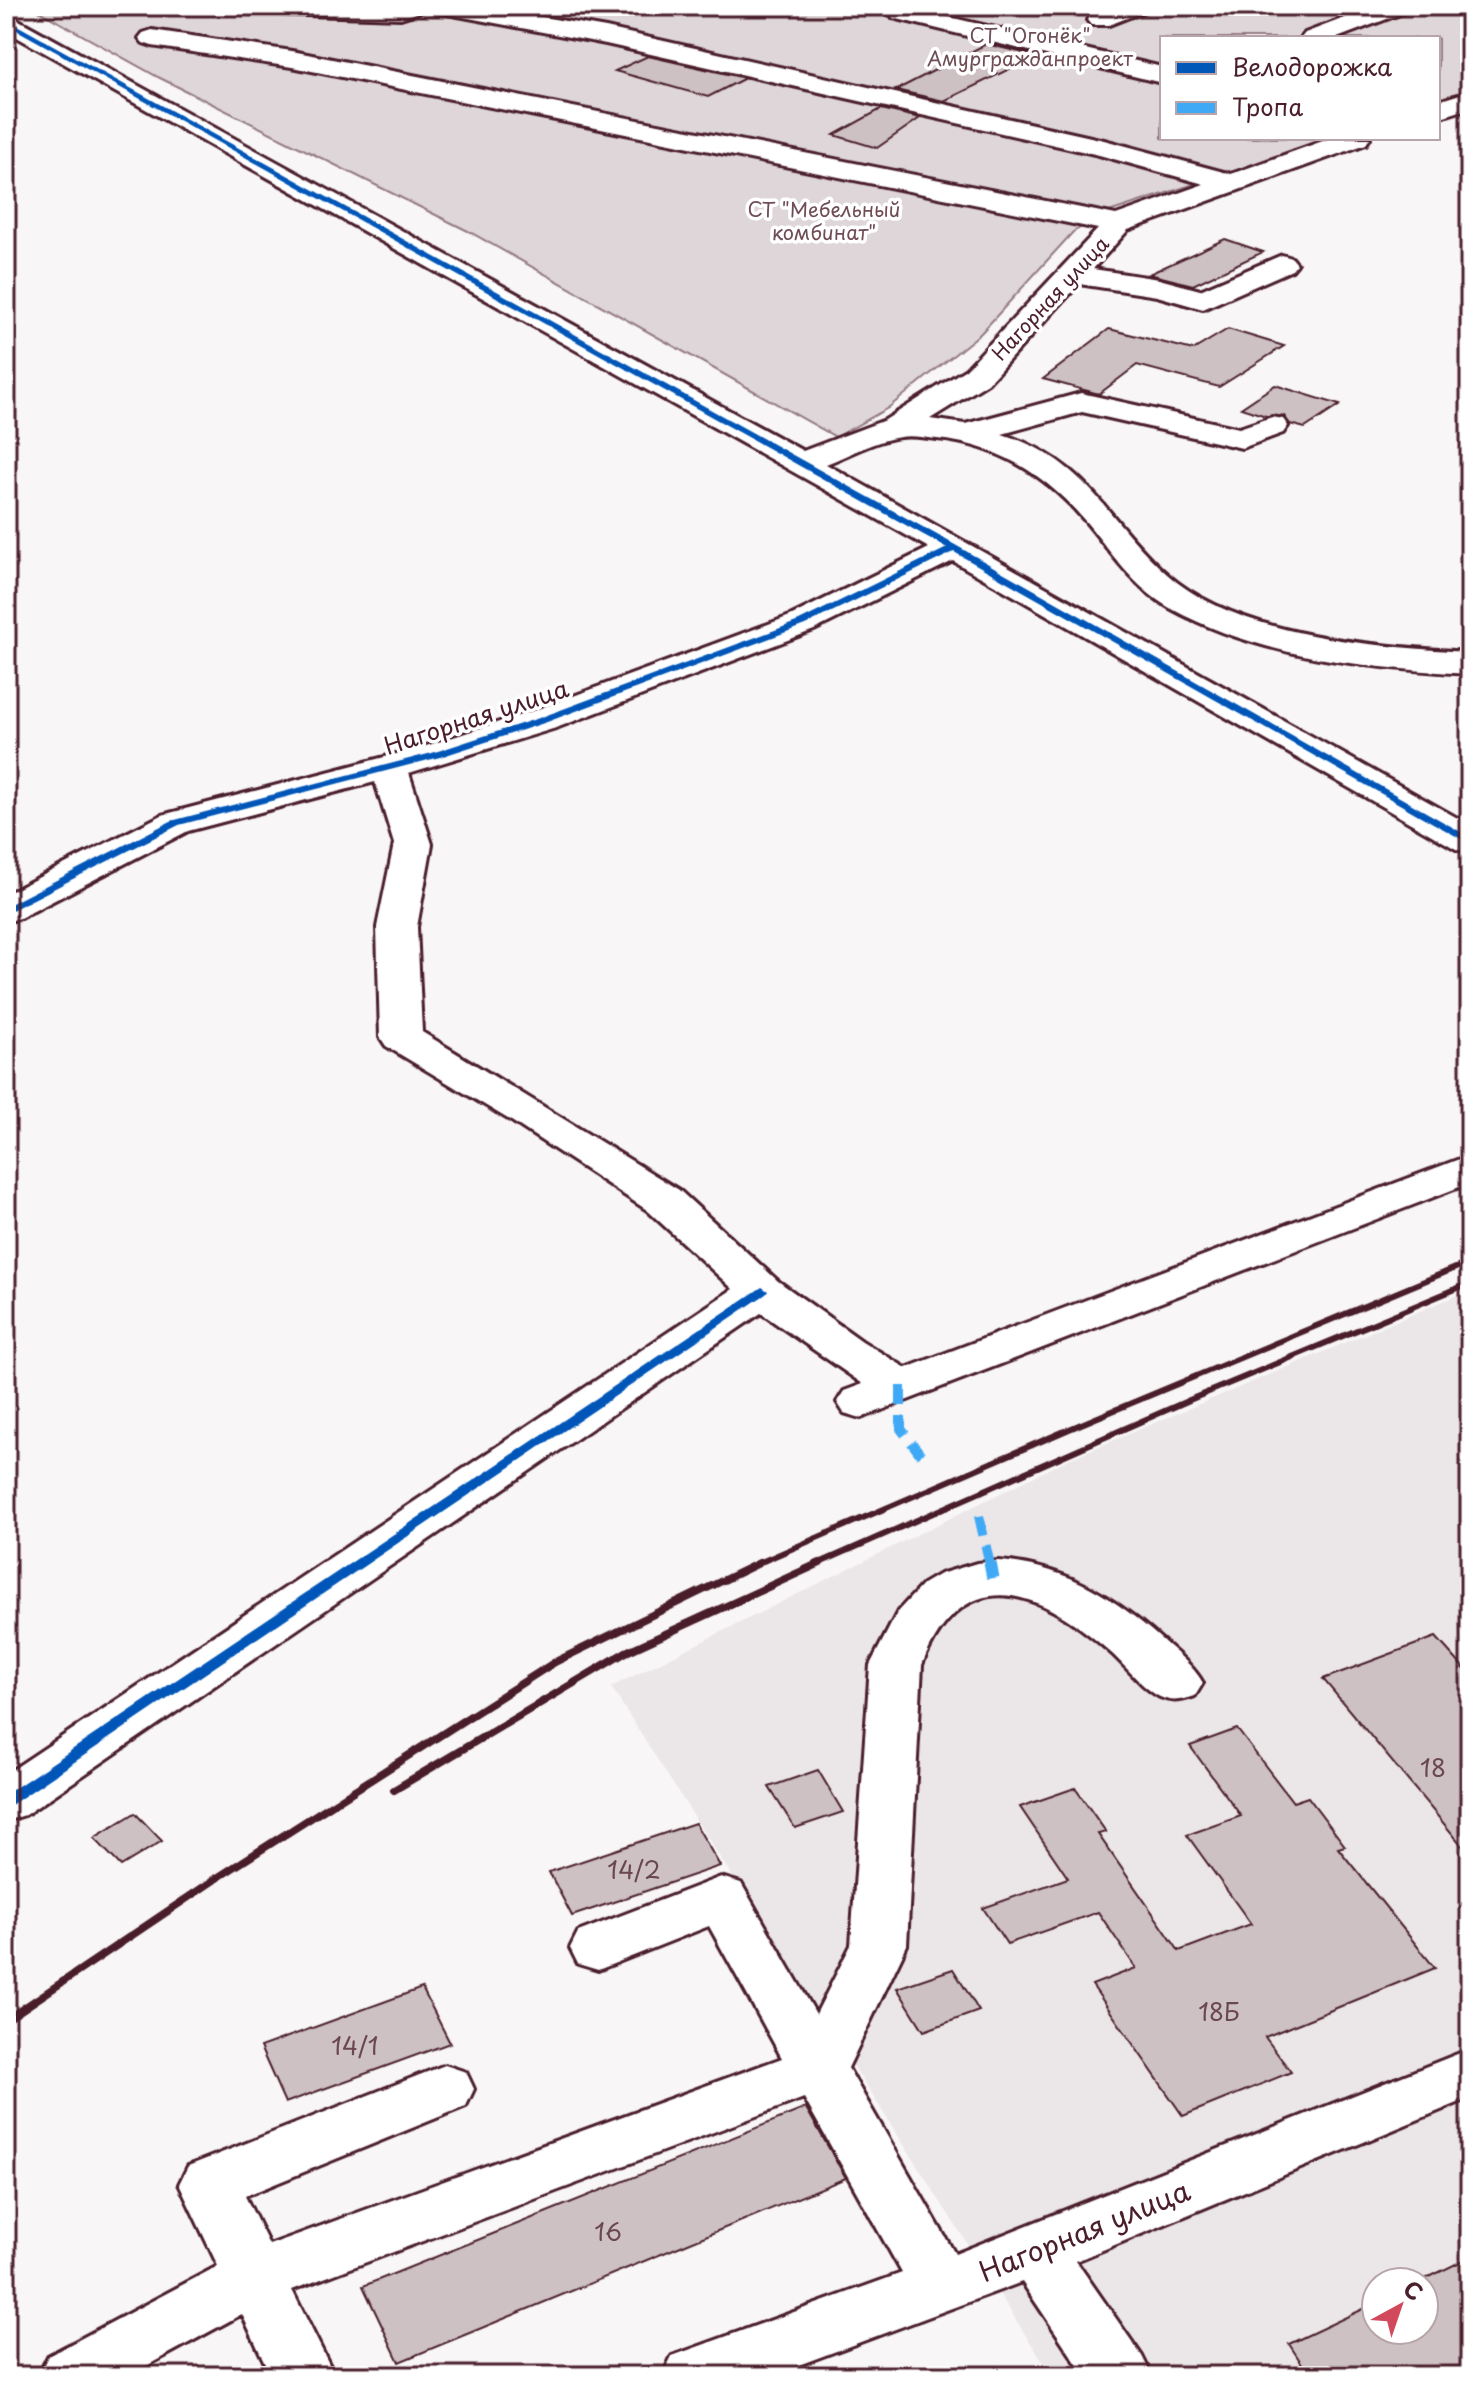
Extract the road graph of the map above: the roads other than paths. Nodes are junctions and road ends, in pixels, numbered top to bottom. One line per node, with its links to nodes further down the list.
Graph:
1 (246, 6): 2 (street)
2 (417, 6)
3 (436, 6): 17 (street)
4 (909, 6): 13 (street)
5 (1136, 6): 9 (street)
6 (1399, 6): 11 (street)
7 (1460, 6): 8 (street)
8 (1470, 10)
9 (1100, 20)
10 (6, 21): 24 (street)
11 (1319, 36)
12 (152, 38): 18 (street)
13 (1160, 75)
14 (1470, 99): 15 (street)
15 (1440, 109)
16 (1351, 140): 17 (street, Нагорная улица)
17 (1233, 183): 18 (street, Нагорная улица)
18 (1118, 224): 20 (street, Нагорная улица)
19 (1282, 264): 20 (street)
20 (1072, 274): 22 (street, Нагорная улица)
21 (1272, 426): 23 (street)
22 (896, 427): 23 (street); 24 (street, Нагорная улица)
23 (969, 433): 26 (street)
24 (799, 463): 25 (street)
25 (954, 548): 27 (street, Нагорная улица); 28 (street)
26 (1470, 663)
27 (389, 768): 29 (street, Нагорная улица); 31 (street)
28 (1470, 841)
29 (6, 910)
30 (1470, 1168): 31 (street)
31 (762, 1291): 33 (street)
32 (1177, 1683): 35 (street)
33 (6, 1801)
34 (598, 1948): 35 (street)
35 (818, 2069): 39 (street); 40 (street)
36 (1470, 2073): 38 (street, Нагорная улица)
37 (445, 2089): 39 (street)
38 (1035, 2251): 40 (street, Нагорная улица); 44 (street)
39 (254, 2277): 42 (street); 43 (street)
40 (941, 2286): 41 (street, Нагорная улица)
41 (723, 2371)
42 (70, 2376)
43 (303, 2376)
44 (1120, 2376)

